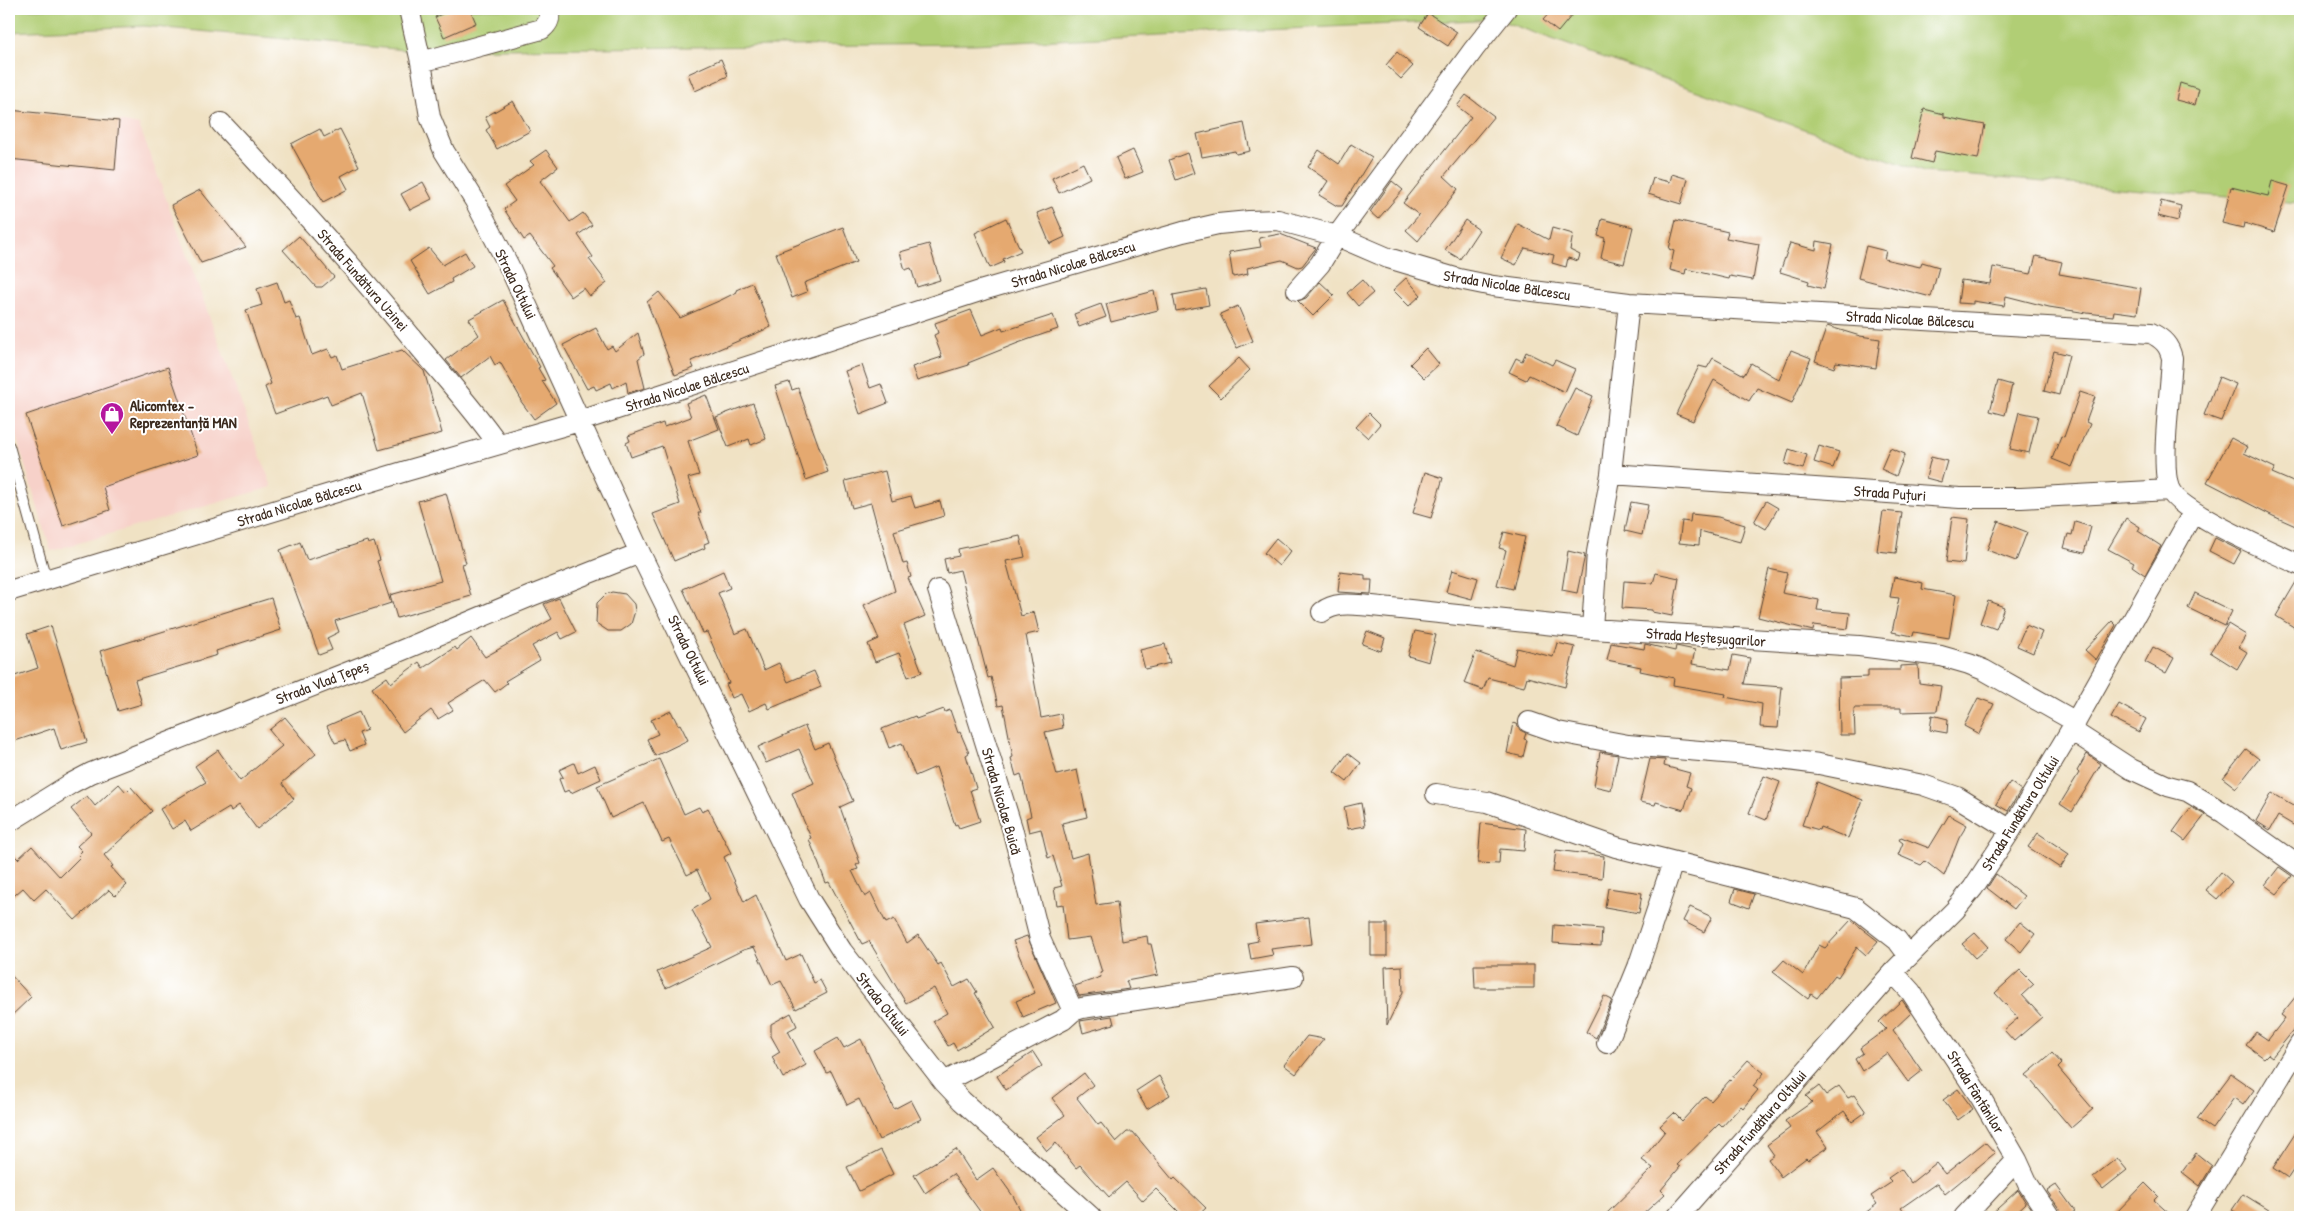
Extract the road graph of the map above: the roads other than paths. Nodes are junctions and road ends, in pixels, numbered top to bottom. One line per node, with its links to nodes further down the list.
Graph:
1 (409, 9): 4 (street, Strada Oltului)
2 (548, 9): 4 (street)
3 (1506, 9): 6 (street)
4 (421, 62): 9 (street, Strada Oltului)
5 (221, 123): 10 (street, Strada Fundătura Uzinei)
6 (1337, 236): 7 (street); 8 (street, Strada Nicolae Bălcescu); 9 (street, Strada Nicolae Bălcescu)
7 (1298, 290)
8 (1628, 304): 12 (street); 13 (street, Strada Nicolae Bălcescu)
9 (580, 421): 10 (street, Strada Nicolae Bălcescu); 15 (street, Strada Oltului)
10 (498, 444): 17 (street, Strada Nicolae Bălcescu)
11 (9, 446): 17 (lane)
12 (1611, 474): 13 (street, Strada Puțuri); 21 (street)
13 (2169, 490): 14 (street)
14 (2193, 513): 16 (street); 23 (street, Strada Fundătura Oltului)
15 (640, 553): 25 (street, Strada Vlad Țepeș); 35 (street, Strada Oltului)
16 (2300, 565)
17 (46, 579): 19 (street, Strada Nicolae Bălcescu)
18 (938, 590): 32 (street, Strada Nicolae Buică)
19 (9, 591)
20 (1322, 612): 21 (street, Strada Meșteșugarilor)
21 (1592, 629): 23 (street, Strada Meșteșugarilor)
22 (1529, 722): 26 (street)
23 (2074, 726): 26 (street, Strada Fundătura Oltului); 28 (street, Strada Meșteșugarilor)
24 (1436, 794): 27 (street)
25 (9, 822)
26 (2011, 830): 29 (street, Strada Fundătura Oltului)
27 (1673, 862): 29 (street); 33 (street)
28 (2299, 864)
29 (1909, 956): 30 (street, Strada Fundătura Oltului)
30 (1893, 972): 36 (street, Strada Fântânilor); 38 (street, Strada Fundătura Oltului)
31 (1293, 976): 32 (street)
32 (1073, 1011): 35 (street)
33 (1607, 1042)
34 (2300, 1044): 41 (street)
35 (944, 1082): 37 (street, Strada Oltului)
36 (2017, 1160): 39 (street); 40 (street, Strada Fântânilor)
37 (1091, 1217)
38 (1677, 1217)
39 (1964, 1217)
40 (2050, 1217)
41 (2195, 1217)

